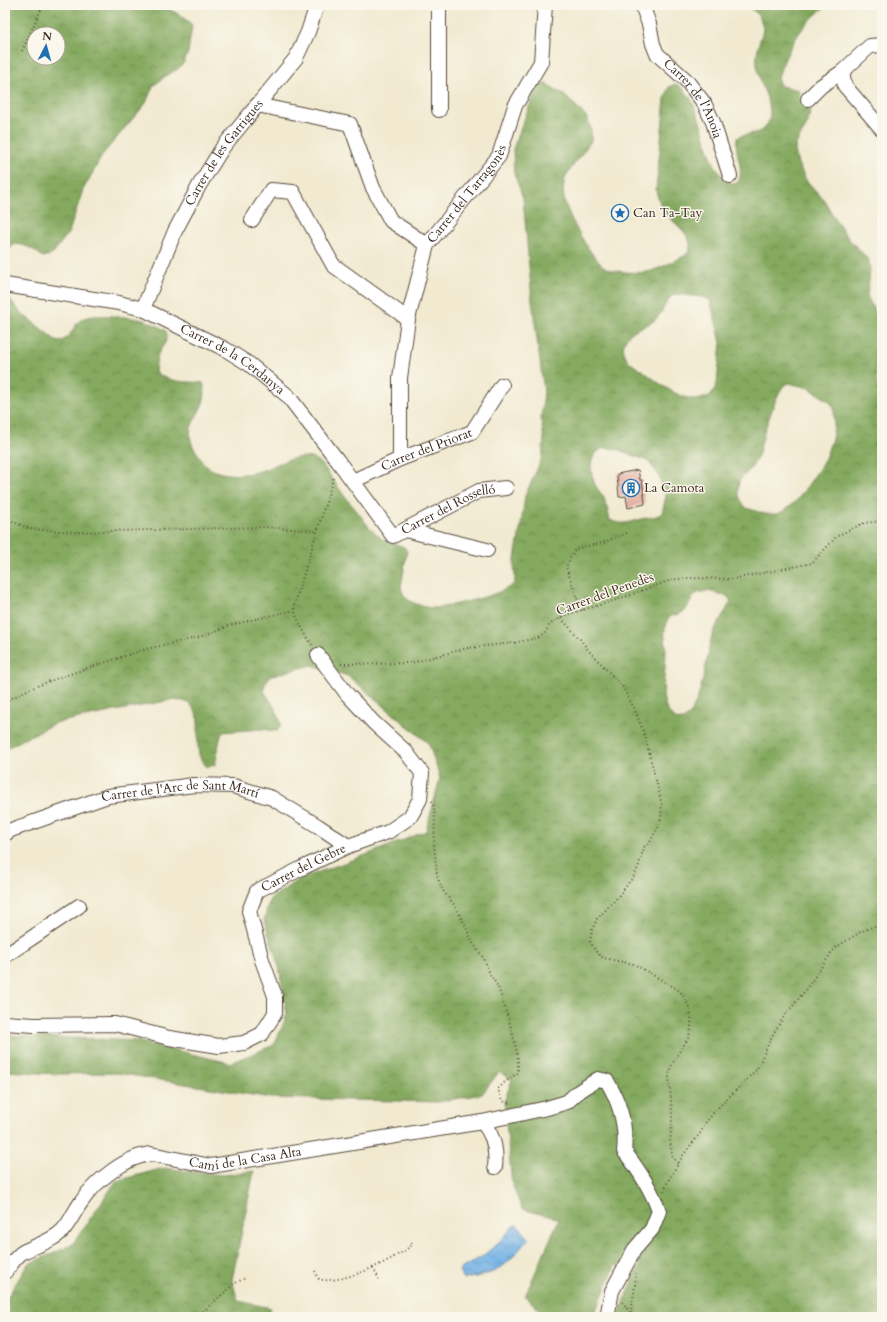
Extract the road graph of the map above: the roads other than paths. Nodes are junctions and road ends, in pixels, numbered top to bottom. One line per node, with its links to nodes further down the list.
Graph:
1 (317, 5): 8 (street, Carrer de les Garrigues)
2 (439, 5): 9 (street)
3 (545, 5): 13 (street, Carrer del Tarragonès)
4 (642, 5): 11 (street, Carrer de l'Anoia)
5 (882, 44): 6 (street)
6 (842, 72): 7 (street); 10 (street)
7 (808, 99)
8 (257, 105): 13 (street); 15 (street, Carrer de les Garrigues)
9 (439, 110)
10 (882, 129)
11 (730, 176)
12 (252, 220): 16 (street)
13 (427, 246): 16 (street, Carrer del Tarragonès)
14 (5, 285): 15 (street, Carrer de la Cerdanya)
15 (144, 309): 19 (street, Carrer de la Cerdanya)
16 (408, 319): 18 (street, Carrer del Tarragonès)
17 (502, 385): 18 (street, Carrer del Priorat)
18 (400, 459): 19 (street, Carrer del Priorat)
19 (353, 481): 21 (street, Carrer de la Cerdanya)
20 (506, 488): 21 (street, Carrer del Rosselló)
21 (399, 533): 22 (street)
22 (488, 550)
23 (322, 660): 25 (street, Carrer del Gebre)
24 (5, 834): 25 (street, Carrer de l'Arc de Sant Martí)
25 (348, 846): 28 (street, Carrer del Gebre)
26 (79, 906): 27 (street)
27 (5, 956)
28 (5, 1023)
29 (482, 1122): 30 (street); 31 (street, Camí de la Casa Alta); 32 (street, Camí de la Casa Alta)
30 (495, 1167)
31 (5, 1272)
32 (607, 1317)

